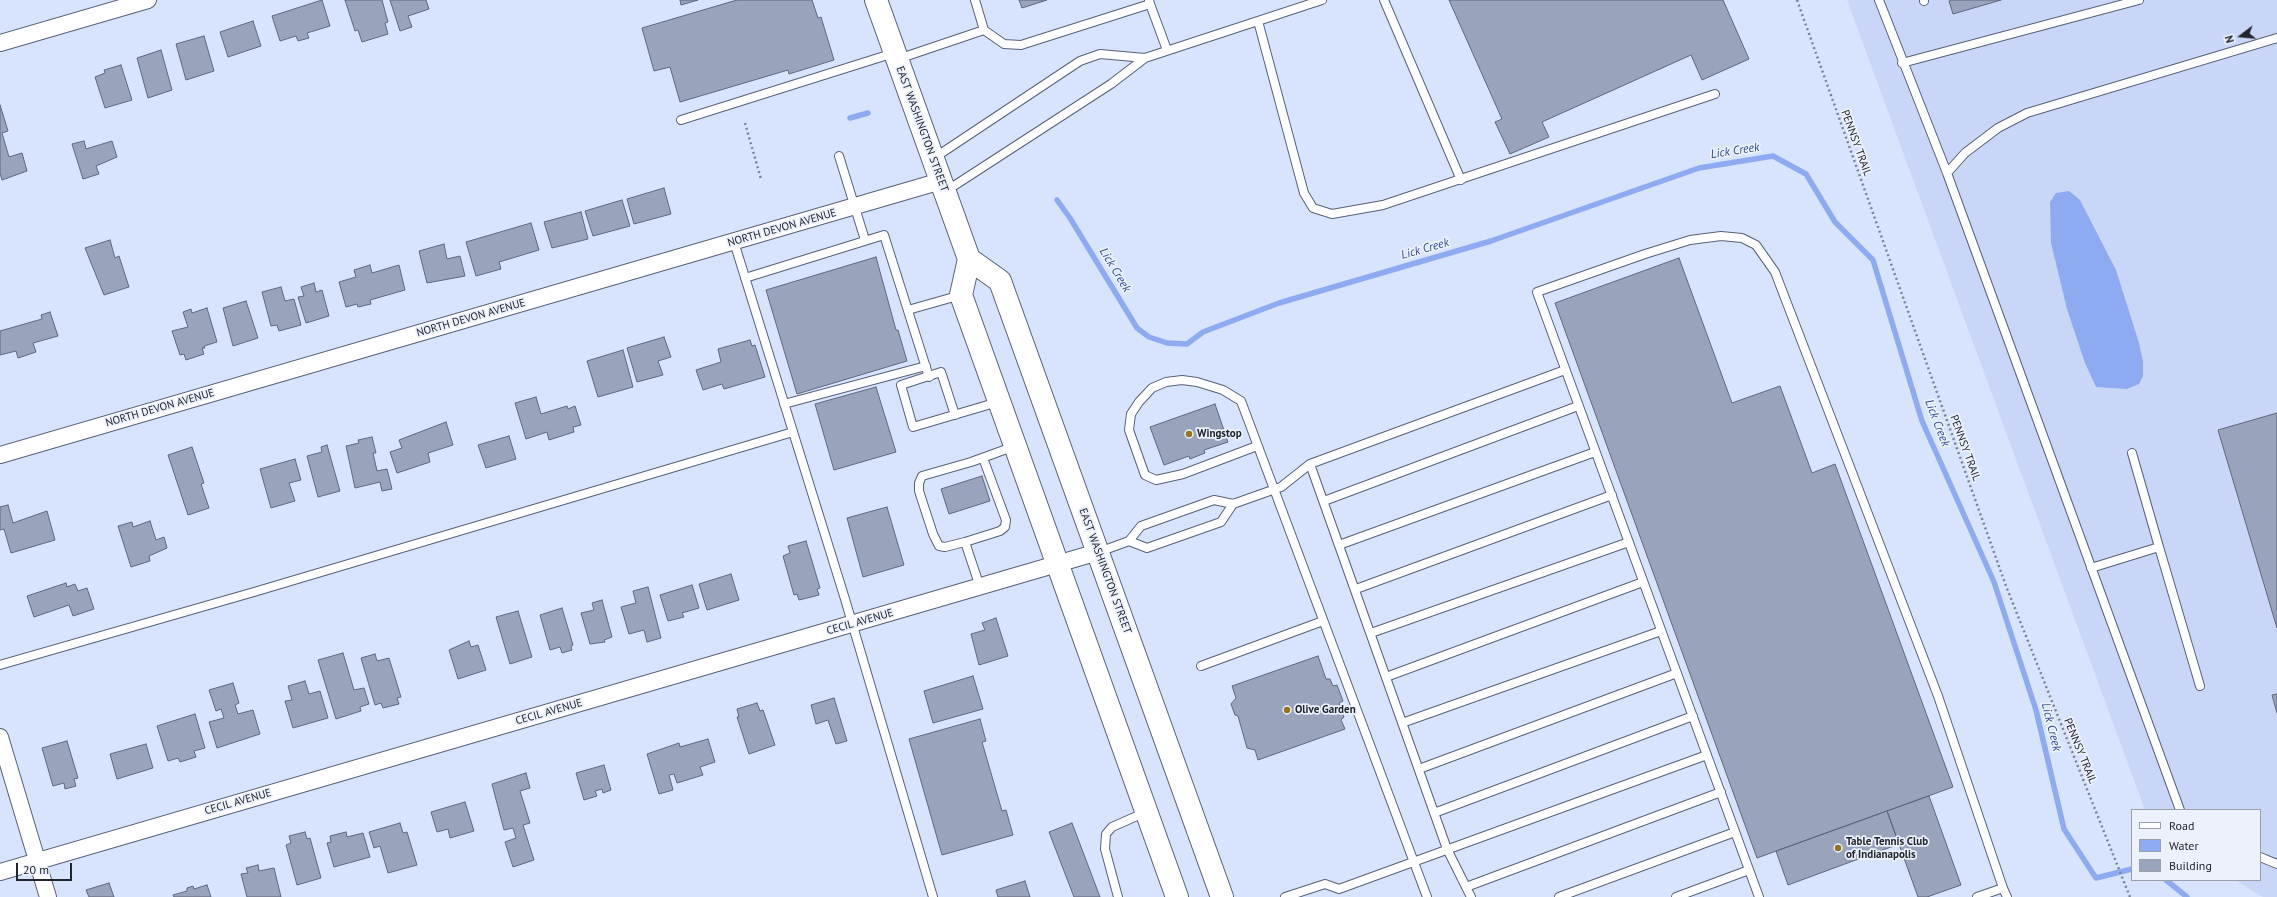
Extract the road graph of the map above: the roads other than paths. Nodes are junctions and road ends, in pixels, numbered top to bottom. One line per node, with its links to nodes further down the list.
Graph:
1 (148, 0): 12 (street)
2 (876, 0): 14 (main road, EAST WASHINGTON STREET)
3 (975, 0): 10 (lane)
4 (1322, 0): 9 (lane)
5 (1384, 0): 22 (lane)
6 (1879, 0): 16 (lane)
7 (2139, 0): 16 (lane)
8 (1149, 2): 10 (lane); 13 (lane)
9 (1258, 21): 13 (lane); 22 (lane)
10 (984, 30): 14 (lane)
11 (2277, 38): 21 (lane)
12 (0, 42)
13 (1168, 50): 15 (lane)
14 (896, 56): 18 (lane); 20 (main road, EAST WASHINGTON STREET)
15 (1145, 58): 20 (lane); 23 (lane)
16 (1902, 63): 21 (lane)
17 (1715, 94): 22 (lane)
18 (681, 120)
19 (839, 156): 24 (lane)
20 (933, 159): 23 (main road, EAST WASHINGTON STREET)
21 (1946, 173): 57 (lane)
22 (1461, 180)
23 (943, 186): 24 (street, NORTH DEVON AVENUE); 27 (main road, EAST WASHINGTON STREET)
24 (854, 207): 25 (lane); 26 (street, NORTH DEVON AVENUE)
25 (866, 240): 28 (lane); 30 (lane)
26 (734, 242): 28 (lane); 43 (street, NORTH DEVON AVENUE)
27 (969, 259): 29 (main road); 55 (main road, EAST WASHINGTON STREET)
28 (745, 278): 35 (lane)
29 (961, 295): 30 (lane); 34 (main road)
30 (908, 310): 31 (lane)
31 (926, 366): 33 (lane); 35 (lane)
32 (1565, 370): 36 (lane); 45 (lane); 88 (lane)
33 (929, 376): 37 (lane); 37 (lane)
34 (999, 402): 37 (lane); 39 (main road)
35 (784, 404): 38 (lane)
36 (1578, 406): 41 (lane); 48 (lane)
37 (954, 415)
38 (793, 432): 62 (lane); 65 (lane)
39 (1015, 446): 44 (lane); 56 (main road)
40 (1257, 446): 40 (lane); 46 (lane)
41 (1595, 452): 47 (lane); 53 (lane)
42 (2132, 452): 54 (lane)
43 (0, 455)
44 (983, 458): 51 (lane); 51 (lane)
45 (1310, 464): 46 (lane); 48 (lane)
46 (1273, 490): 49 (lane); 61 (lane)
47 (1612, 495): 52 (lane); 60 (lane)
48 (1324, 501): 53 (lane)
49 (1233, 504): 50 (lane); 50 (lane)
50 (1129, 541): 55 (lane)
51 (965, 542): 59 (lane)
52 (1629, 542): 58 (lane); 64 (lane)
53 (1339, 545): 60 (lane)
54 (2159, 547): 57 (lane); 69 (lane)
55 (1098, 552): 56 (street, CECIL AVENUE); 94 (main road, EAST WASHINGTON STREET)
56 (1058, 564): 59 (street, CECIL AVENUE); 77 (main road)
57 (2091, 568): 76 (lane)
58 (1643, 582): 63 (lane); 68 (lane)
59 (980, 587): 62 (street, CECIL AVENUE)
60 (1356, 588): 64 (lane)
61 (1323, 621): 66 (lane); 83 (lane)
62 (851, 624): 82 (street, CECIL AVENUE); 91 (lane)
63 (1661, 630): 67 (lane); 71 (lane)
64 (1371, 633): 68 (lane)
65 (0, 665)
66 (1201, 666)
67 (1677, 673): 70 (lane); 74 (lane)
68 (1386, 677): 71 (lane)
69 (2200, 686)
70 (1693, 716): 73 (lane); 78 (lane)
71 (1402, 723): 74 (lane)
72 (0, 737): 82 (street)
73 (1707, 755): 75 (lane); 80 (lane)
74 (1419, 769): 78 (lane)
75 (1721, 792): 79 (lane); 87 (lane)
76 (2180, 809)
77 (1147, 811): 92 (lane); 93 (main road)
78 (1434, 813): 80 (lane)
79 (1735, 832): 85 (lane); 98 (lane)
80 (1447, 849): 83 (lane); 87 (lane)
81 (2261, 857): 84 (lane)
82 (37, 861): 86 (street, CECIL AVENUE); 90 (street)
83 (1414, 862): 89 (lane); 96 (lane)
84 (2277, 864)
85 (1749, 870): 99 (lane); 100 (lane)
86 (0, 872)
87 (1466, 887): 97 (lane)
88 (2003, 888): 101 (lane); 102 (lane)
89 (1337, 893): 95 (lane)
90 (48, 897)
91 (933, 897)
92 (1118, 897)
93 (1177, 897)
94 (1222, 897)
95 (1285, 897)
96 (1427, 897)
97 (1471, 897)
98 (1559, 897)
99 (1676, 897)
100 (1759, 897)
101 (1976, 897)
102 (2007, 897)

